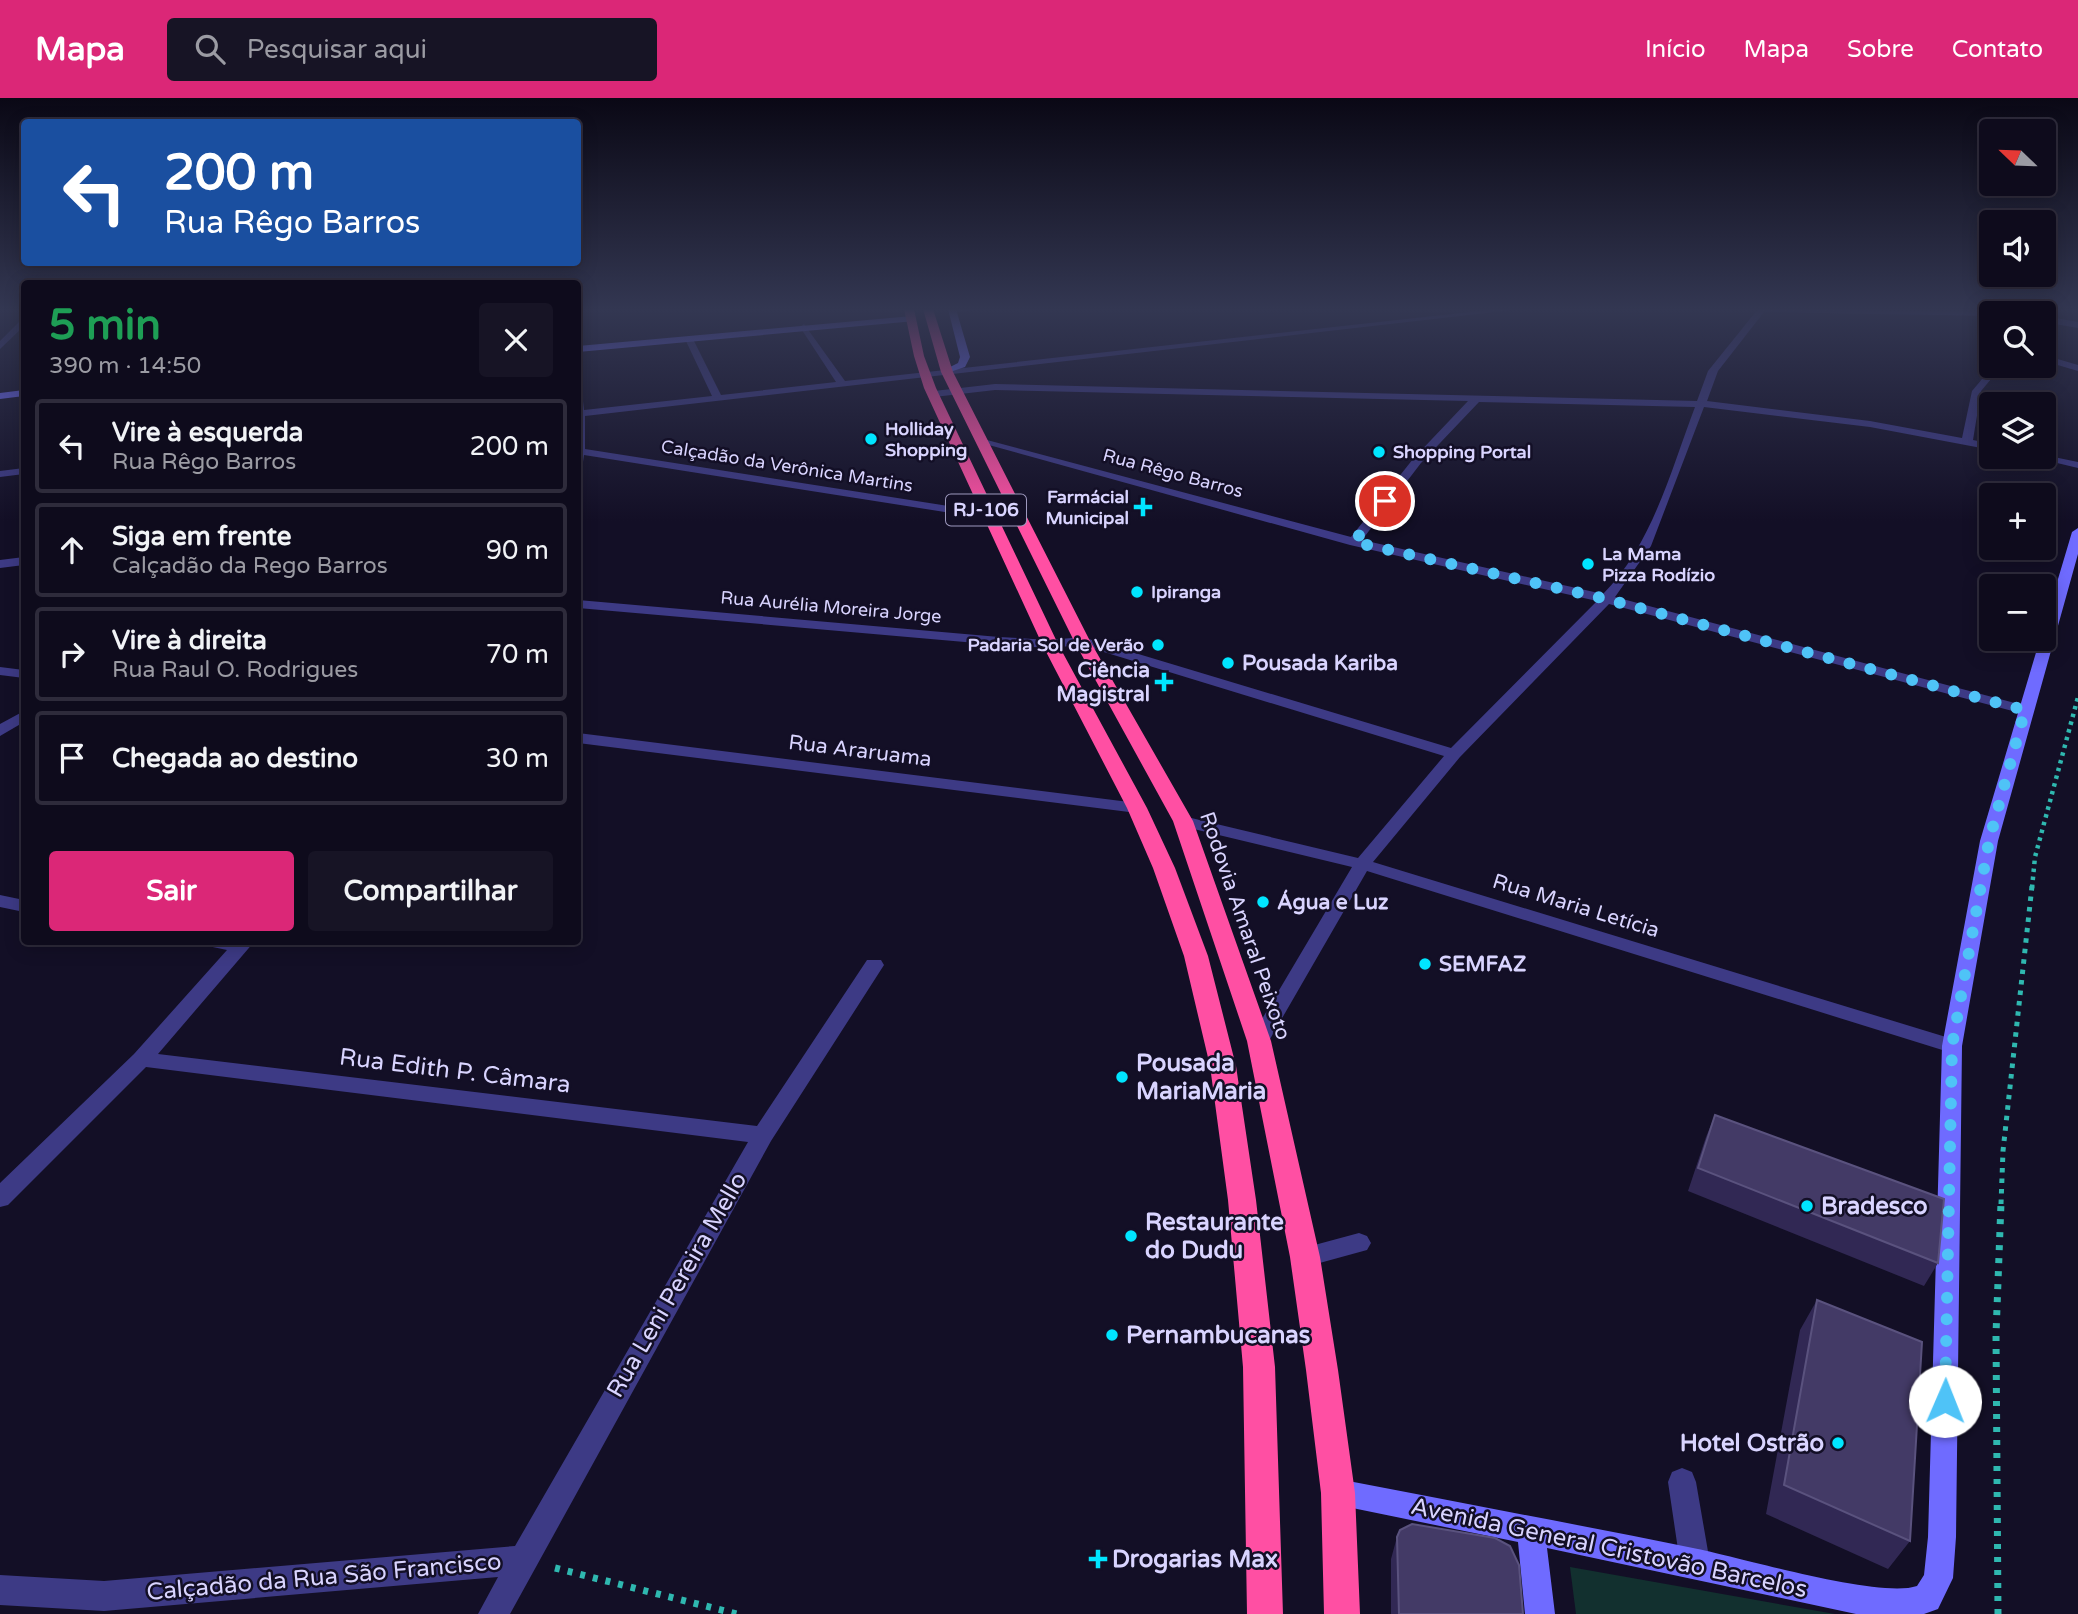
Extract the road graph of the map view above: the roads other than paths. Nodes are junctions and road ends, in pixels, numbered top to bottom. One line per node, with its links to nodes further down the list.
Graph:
1 (709, 380): 14 (street)
2 (839, 380): 8 (street)
3 (882, 380): 8 (street)
4 (928, 380): 11 (highway, RJ-106)
5 (951, 380): 9 (highway, Rodovia Amaral Peixoto / RJ-106)
6 (1710, 380): 16 (street)
7 (1982, 380): 20 (street)
8 (843, 385): 14 (street)
9 (958, 391): 11 (street); 13 (street); 19 (highway, Rodovia Amaral Peixoto / RJ-106)
10 (21, 394): 12 (street)
11 (934, 394): 27 (highway, RJ-106)
12 (0, 396)
13 (1478, 397): 16 (street); 29 (street)
14 (718, 399): 18 (street)
15 (21, 403): 17 (street)
16 (1703, 404): 20 (street); 32 (street)
17 (0, 405)
18 (581, 414)
19 (983, 442): 29 (street, Rua Rêgo Barros); 34 (highway, Rodovia Amaral Peixoto / RJ-106)
20 (1967, 442): 21 (street)
21 (1979, 444)
22 (581, 457): 27 (street, Calçadão da Verônica Martins)
23 (2056, 461): 24 (street)
24 (2078, 465)
25 (21, 471): 26 (street)
26 (0, 474)
27 (989, 516): 35 (highway, RJ-106)
28 (2078, 532): 38 (street, Avenida General Cristovão Barcelos)
29 (1354, 542): 32 (street, Rua Rêgo Barros)
30 (21, 561): 31 (street)
31 (0, 564)
32 (1606, 599): 38 (street); 42 (street)
33 (581, 604): 35 (street, Rua Aurélia Moreira Jorge)
34 (1082, 641): 35 (street, Rua Aurélia Moreira Jorge); 42 (street); 44 (highway, Rodovia Amaral Peixoto / RJ-106)
35 (1050, 644): 43 (highway, RJ-106)
36 (0, 671): 37 (street)
37 (21, 674)
38 (2025, 710): 51 (street, Avenida General Cristovão Barcelos)
39 (21, 718): 40 (street)
40 (0, 731)
41 (581, 738): 43 (street, Rua Araruama)
42 (1454, 754): 45 (street)
43 (1137, 808): 64 (highway, RJ-106)
44 (1184, 821): 45 (street, Rua Maria Letícia); 50 (highway, Rodovia Amaral Peixoto / RJ-106)
45 (1362, 864): 50 (street); 51 (street, Rua Maria Letícia)
46 (0, 901): 47 (street)
47 (21, 905)
48 (242, 945): 52 (street)
49 (874, 965): 53 (street, Rua Leni Pereira Mello)
50 (1259, 1041): 56 (highway, Rodovia Amaral Peixoto / RJ-106)
51 (1952, 1046): 61 (street, Avenida General Cristovão Barcelos)
52 (141, 1059): 53 (street, Rua Edith P. Câmara); 54 (street)
53 (763, 1135): 60 (street, Rua Leni Pereira Mello)
54 (0, 1198)
55 (1359, 1243): 56 (street)
56 (1305, 1257): 58 (highway, Rodovia Amaral Peixoto / RJ-106)
57 (1682, 1482): 61 (street)
58 (1338, 1493): 59 (street, Avenida General Cristovão Barcelos); 65 (highway, Rodovia Amaral Peixoto / RJ-106)
59 (1531, 1532): 61 (street, Avenida General Cristovão Barcelos); 66 (street)
60 (522, 1560): 62 (street, Calçadão da Rua São Francisco); 63 (street, Rua Leni Pereira Mello)
61 (1695, 1563)
62 (0, 1590)
63 (493, 1614)
64 (1265, 1614)
65 (1342, 1614)
66 (1540, 1614)

